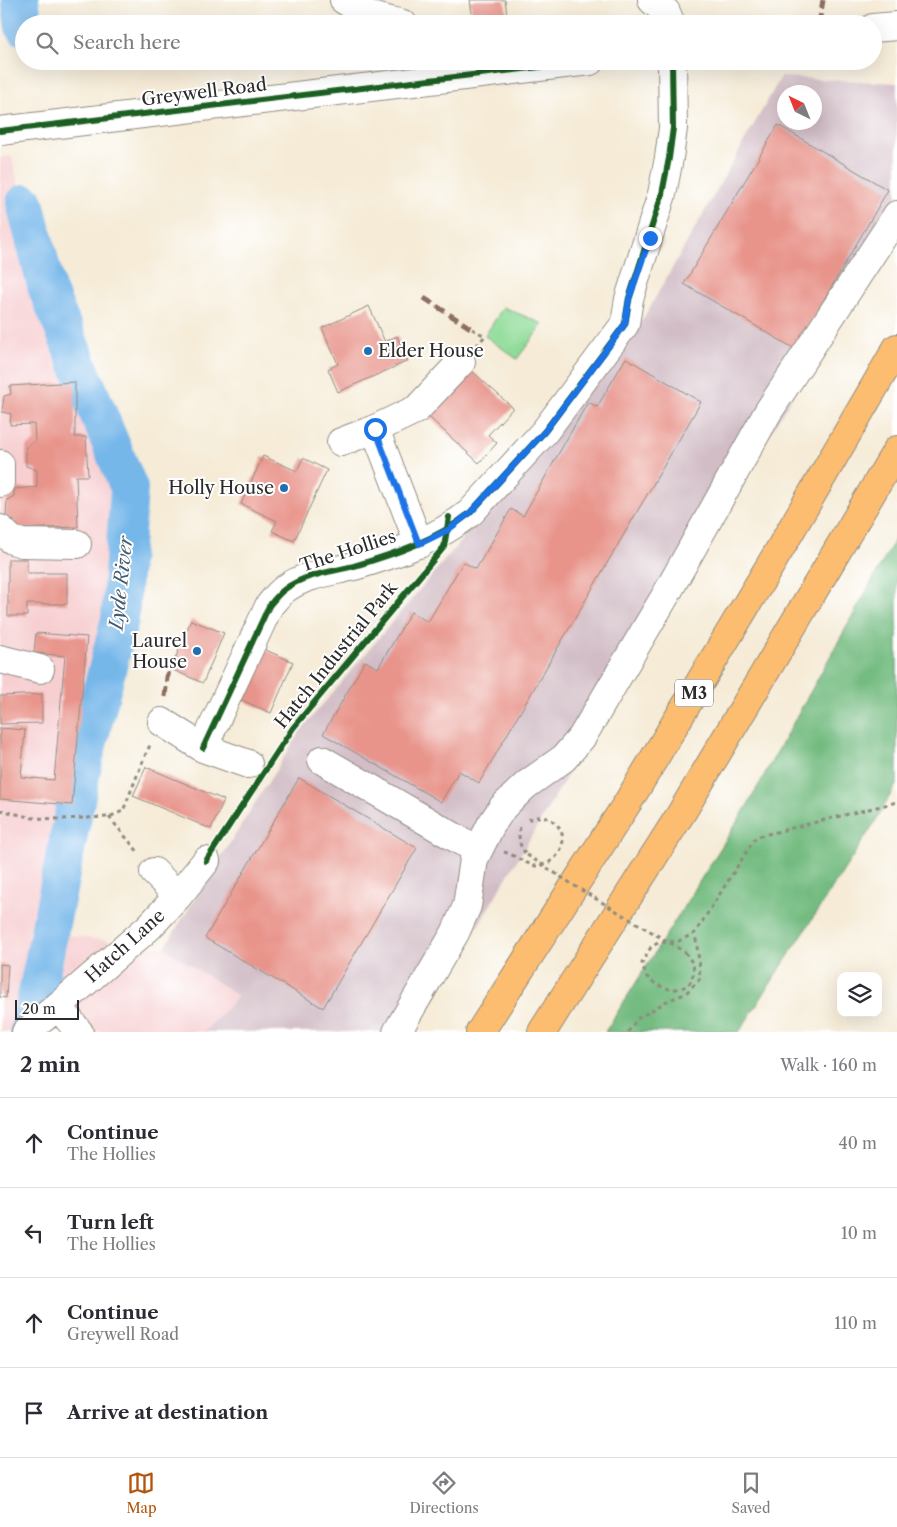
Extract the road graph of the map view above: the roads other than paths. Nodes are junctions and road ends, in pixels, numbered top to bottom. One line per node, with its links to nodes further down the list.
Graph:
1 (344, 0): 3 (street)
2 (652, 0): 4 (street)
3 (369, 15)
4 (667, 15)
5 (897, 26): 6 (street)
6 (882, 27)
7 (442, 70): 9 (street, Greywell Road)
8 (672, 70): 21 (street, The Hollies)
9 (425, 71): 10 (street, Greywell Road)
10 (0, 131)
11 (897, 215): 28 (street)
12 (897, 348): 36 (highway, M3)
13 (461, 362): 14 (street)
14 (375, 429): 15 (street); 21 (street, The Hollies)
15 (341, 442)
16 (897, 450): 37 (highway)
17 (0, 464): 18 (street)
18 (0, 483)
19 (0, 529): 20 (street)
20 (77, 544)
21 (419, 544): 25 (street, The Hollies)
22 (0, 659): 23 (street)
23 (40, 669)
24 (162, 722): 25 (street)
25 (203, 748): 27 (street)
26 (322, 760): 28 (street)
27 (248, 764)
28 (492, 851): 35 (street)
29 (206, 861): 31 (street, Hatch Lane)
30 (154, 872): 31 (street, Hatch Lane)
31 (178, 896): 32 (street, Hatch Lane)
32 (58, 1006): 33 (street, Hatch Lane); 34 (street)
33 (26, 1032)
34 (79, 1032)
35 (397, 1032)
36 (480, 1032)
37 (542, 1032)

